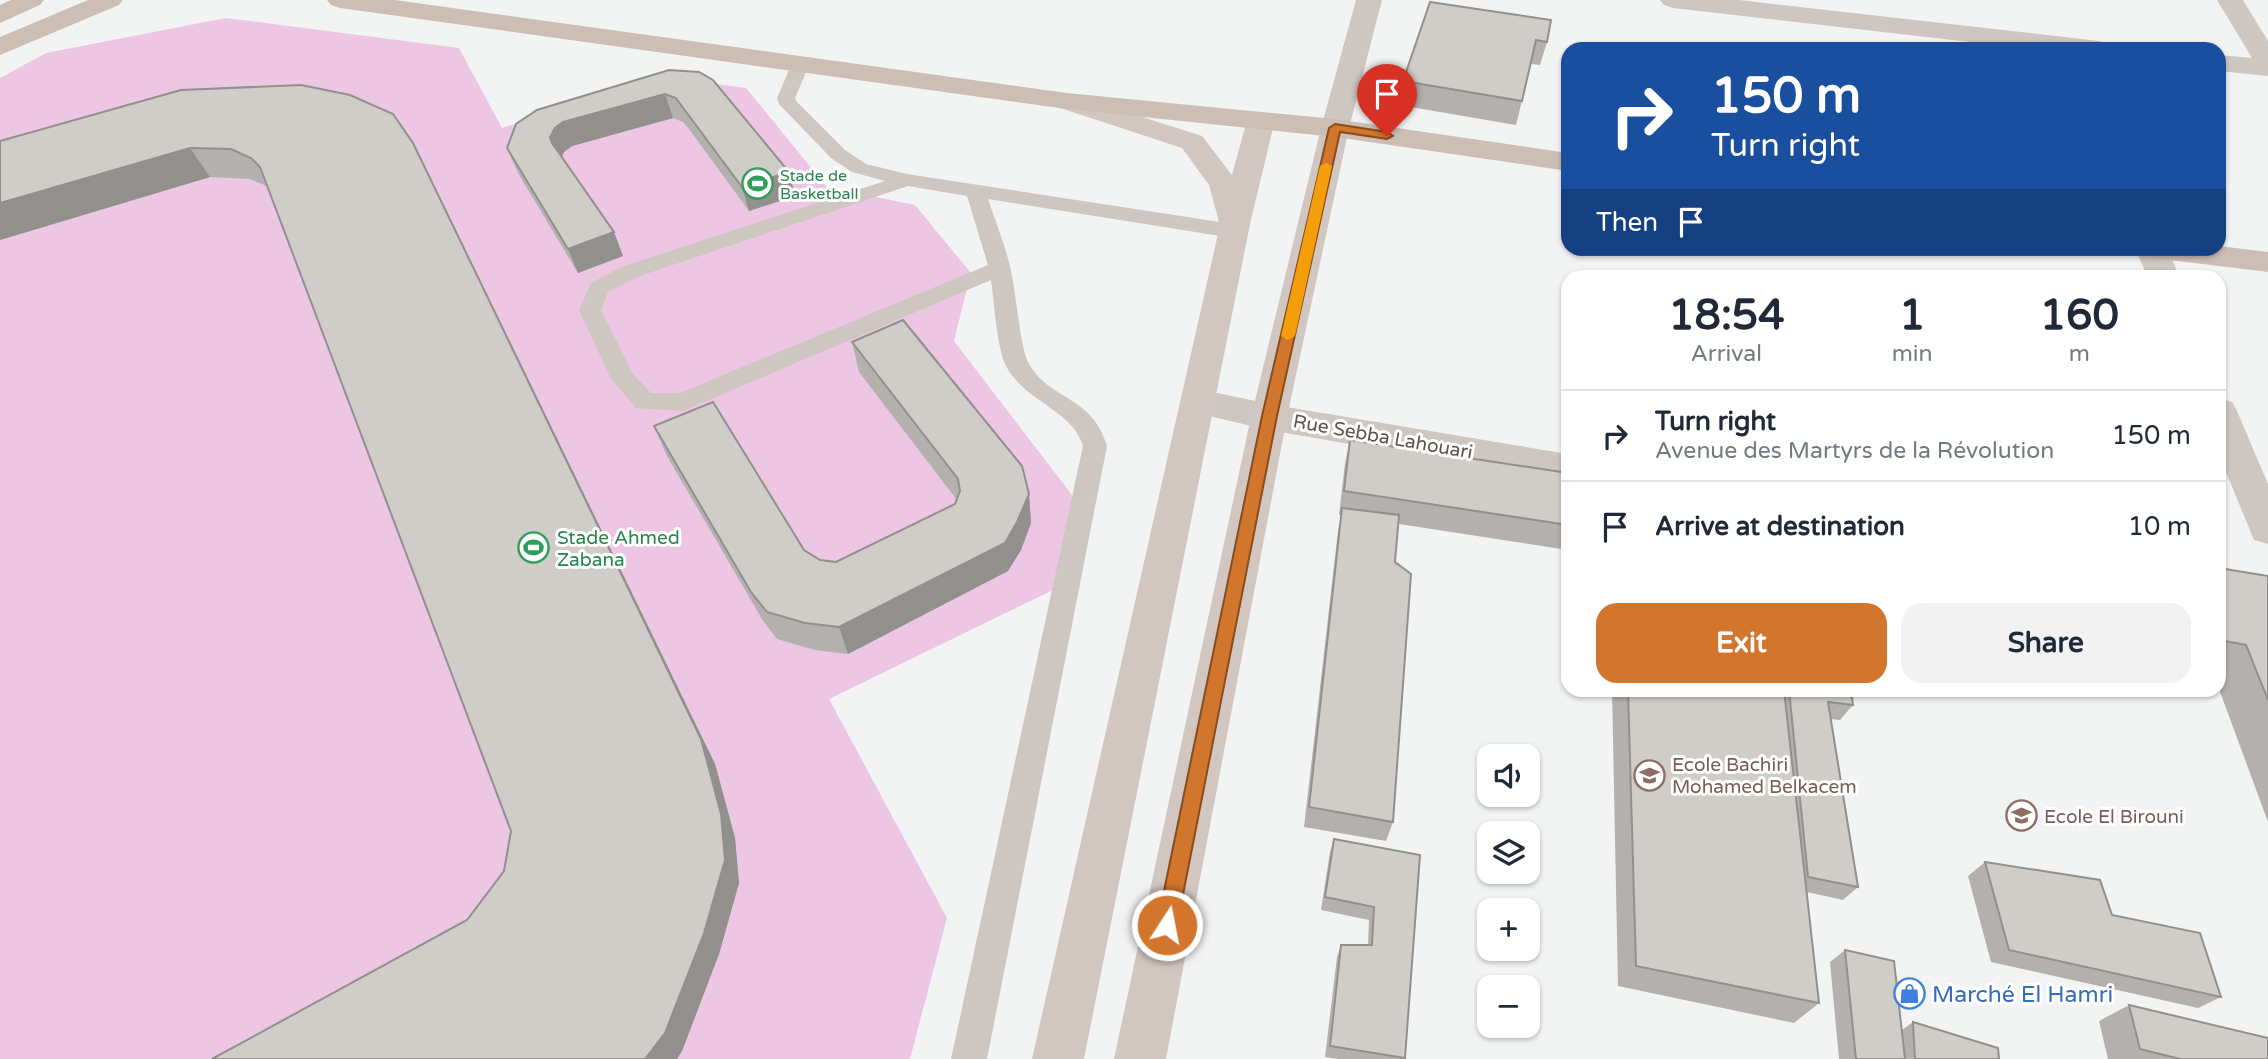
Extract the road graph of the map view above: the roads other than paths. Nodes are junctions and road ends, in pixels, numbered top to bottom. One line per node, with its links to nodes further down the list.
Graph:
1 (32, 0): 8 (main road)
2 (110, 0): 10 (main road)
3 (340, 0): 7 (main road)
4 (1369, 0): 17 (street)
5 (1673, 0): 9 (street)
6 (2230, 0): 11 (street)
7 (373, 1): 12 (main road)
8 (0, 15)
9 (2038, 42)
10 (0, 47)
11 (2268, 62)
12 (801, 63): 15 (main road); 19 (lane)
13 (2226, 64): 14 (street)
14 (2268, 68)
15 (1068, 101): 16 (main road); 21 (street)
16 (1261, 120): 17 (main road); 21 (street)
17 (1335, 128): 18 (main road); 26 (street)
18 (1561, 161)
19 (907, 180): 20 (lane); 24 (lane)
20 (975, 189): 21 (lane); 24 (lane)
21 (1234, 228): 25 (street)
22 (2218, 256): 23 (main road)
23 (2268, 262)
24 (1000, 268): 30 (lane)
25 (1199, 402): 26 (street, Rue Sebba Lahouari); 31 (street)
26 (1269, 416): 28 (street, Rue Sebba Lahouari); 32 (street)
27 (2226, 428): 29 (street)
28 (1561, 467)
29 (2268, 529)
30 (969, 1059)
31 (1058, 1059)
32 (1140, 1059)

